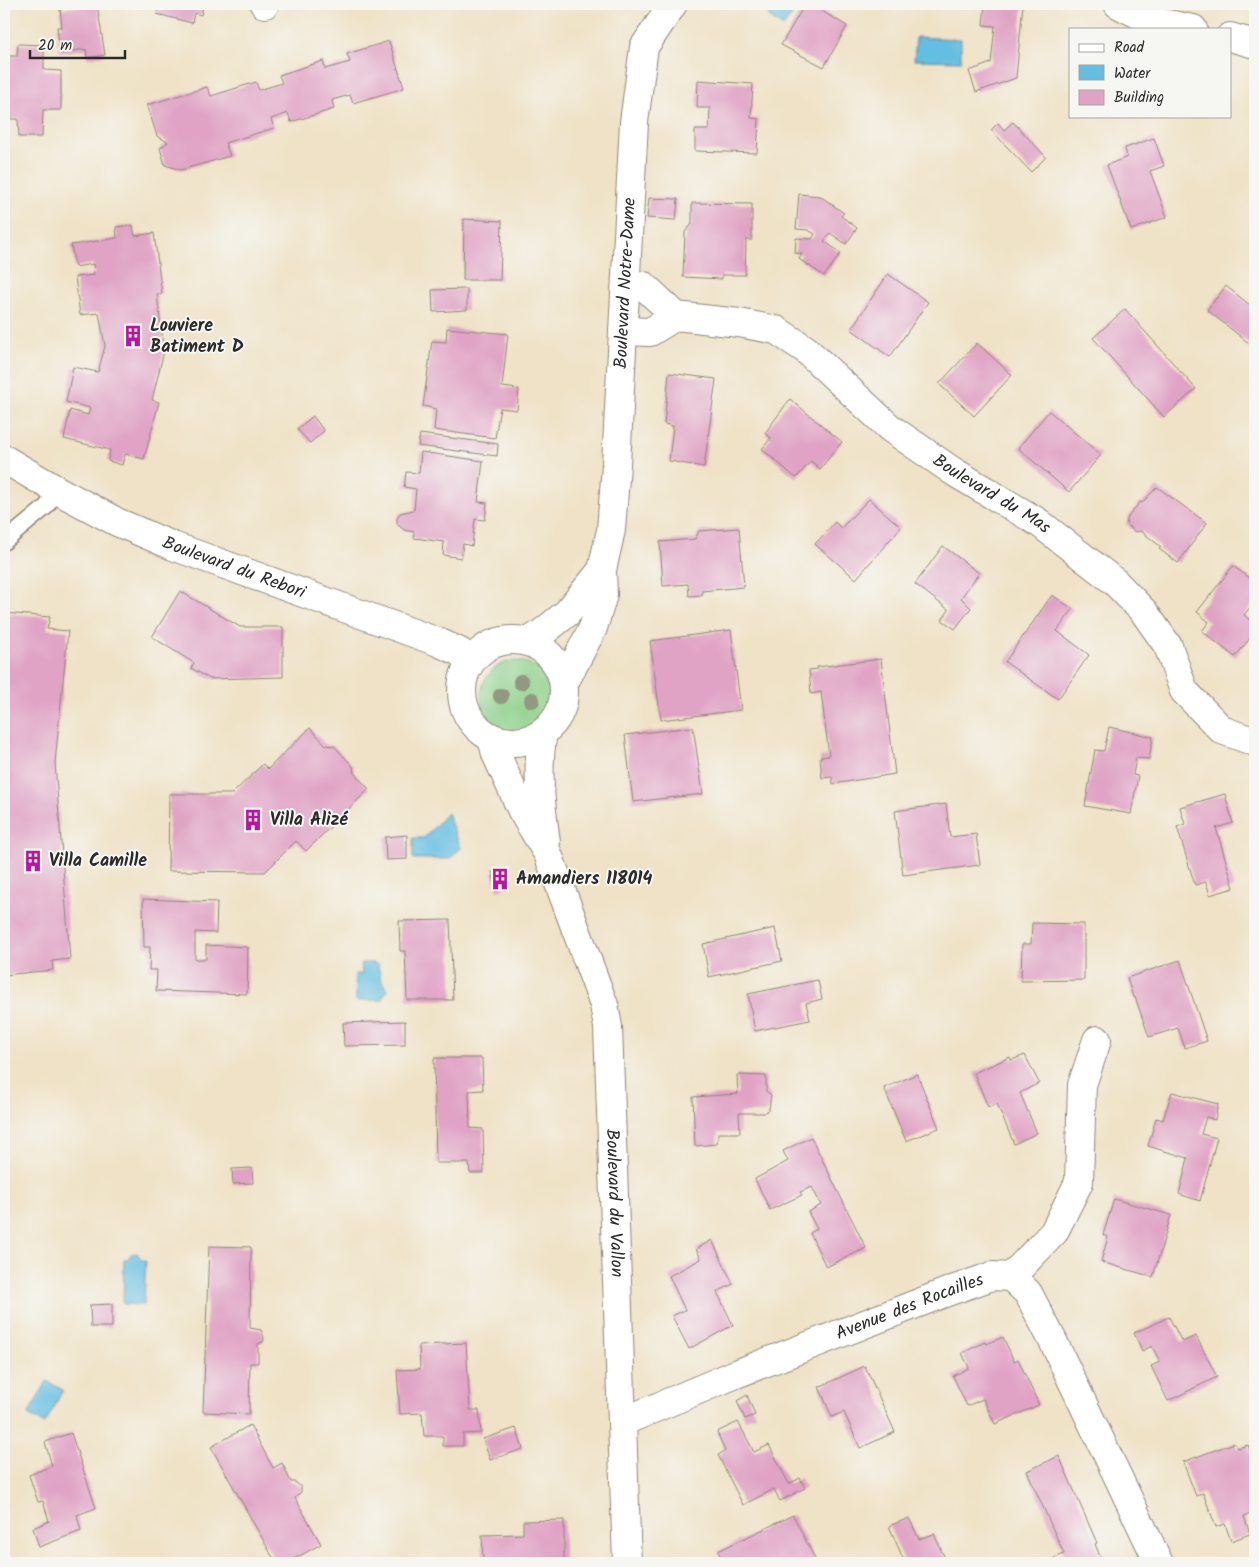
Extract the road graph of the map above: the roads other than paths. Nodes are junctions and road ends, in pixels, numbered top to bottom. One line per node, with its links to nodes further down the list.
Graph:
1 (673, 4): 6 (street, Boulevard Notre-Dame)
2 (1118, 4): 3 (street)
3 (1188, 28)
4 (1232, 38): 5 (street)
5 (1255, 44)
6 (626, 284): 7 (street); 8 (street, Boulevard Notre-Dame)
7 (676, 316): 8 (street); 18 (street, Boulevard du Mas)
8 (623, 331): 12 (street, Boulevard Notre-Dame)
9 (4, 458): 10 (street, Boulevard du Rebori)
10 (57, 490): 11 (lane); 14 (street, Boulevard du Rebori)
11 (4, 542)
12 (602, 570): 13 (street, Boulevard Notre-Dame); 15 (street, Boulevard Notre-Dame)
13 (528, 642): 14 (street); 15 (street)
14 (470, 662): 17 (street)
15 (564, 683): 16 (street)
16 (544, 733): 17 (street); 19 (street, Boulevard du Vallon)
17 (492, 738): 19 (street, Boulevard du Vallon)
18 (1255, 742)
19 (548, 854): 22 (street, Boulevard du Vallon)
20 (1097, 1040): 21 (street)
21 (1011, 1277): 22 (street, Avenue des Rocailles); 24 (street)
22 (622, 1422): 23 (street, Boulevard du Vallon)
23 (627, 1563)
24 (1159, 1563)

